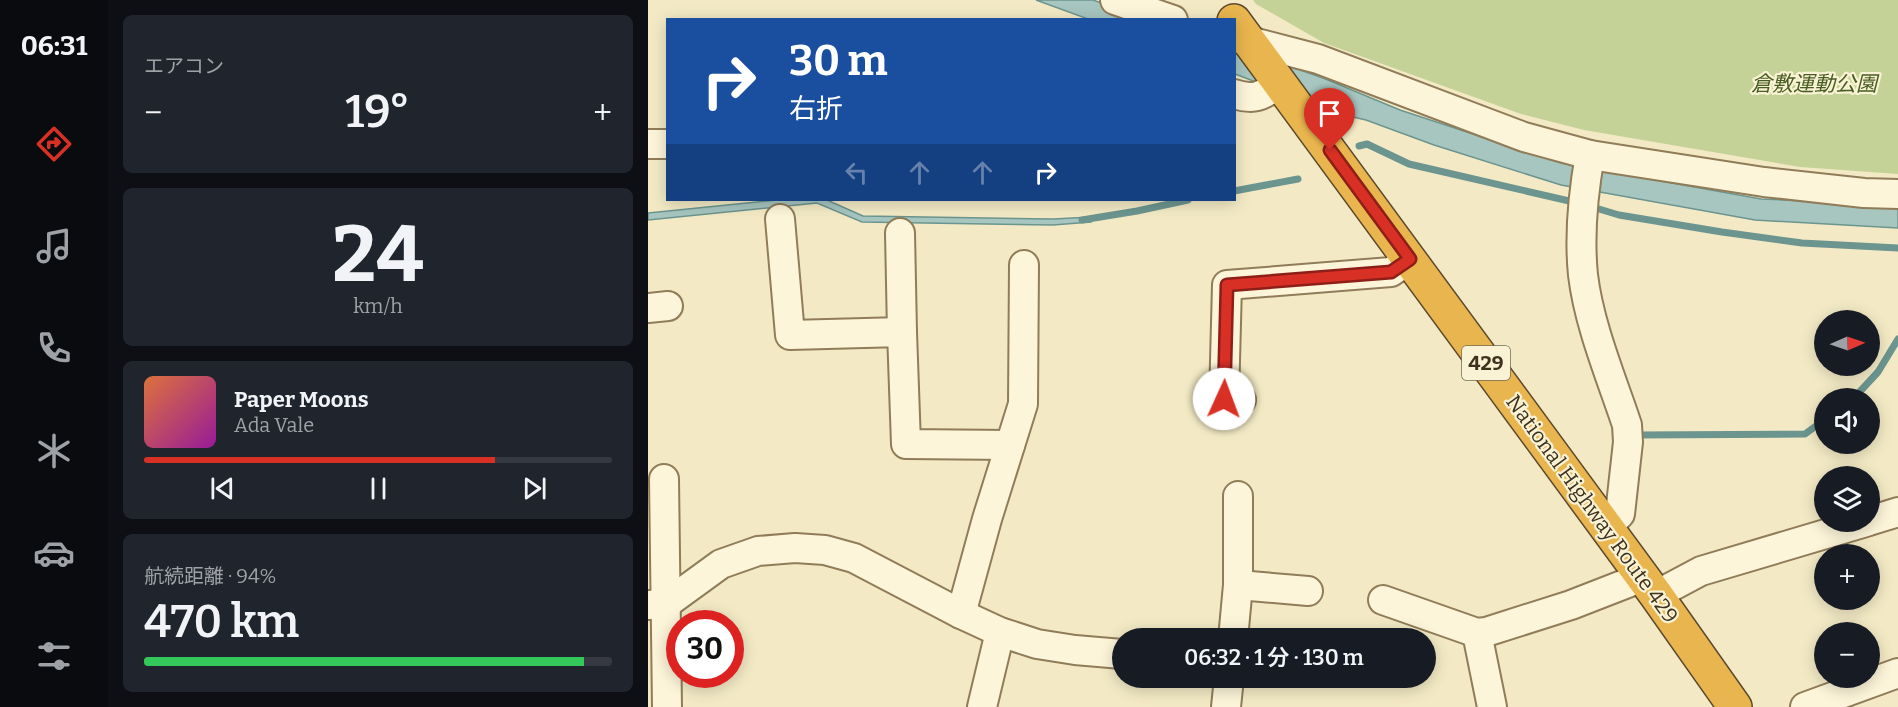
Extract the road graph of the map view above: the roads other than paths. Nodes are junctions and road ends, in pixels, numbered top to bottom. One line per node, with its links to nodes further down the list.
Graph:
1 (1115, 0): 3 (street)
2 (1220, 0): 4 (highway, National Highway Route 429 / 429)
3 (1167, 18)
4 (1231, 18)
5 (1238, 30): 6 (highway, National Highway Route 429 / 429); 10 (street)
6 (1281, 83): 7 (street); 14 (highway, National Highway Route 429 / 429)
7 (1236, 95)
8 (648, 144): 9 (street)
9 (666, 144)
10 (1586, 185): 11 (street); 23 (street)
11 (1898, 194)
12 (780, 219): 16 (street)
13 (900, 233): 16 (street)
14 (1410, 259): 17 (street); 23 (highway, National Highway Route 429 / 429)
15 (1024, 266): 18 (street)
16 (902, 332): 18 (street)
17 (1241, 400)
18 (1010, 445): 30 (street)
19 (664, 479): 29 (street)
20 (1238, 496): 25 (street)
21 (1898, 512): 22 (street)
22 (1880, 518)
23 (1606, 528): 26 (highway, National Highway Route 429 / 429)
24 (1833, 532): 26 (street)
25 (1238, 585): 27 (street); 31 (street)
26 (1649, 586): 33 (street); 41 (highway, National Highway Route 429 / 429)
27 (1308, 591)
28 (1383, 600): 33 (street)
29 (657, 605): 30 (street); 37 (street)
30 (961, 614): 32 (street)
31 (1234, 628)
32 (1000, 632): 34 (street); 38 (street)
33 (1477, 633): 40 (street)
34 (1112, 653)
35 (1898, 673): 42 (street)
36 (1228, 688): 39 (street)
37 (667, 707)
38 (982, 707)
39 (1226, 707)
40 (1492, 707)
41 (1735, 707)
42 (1805, 707)

